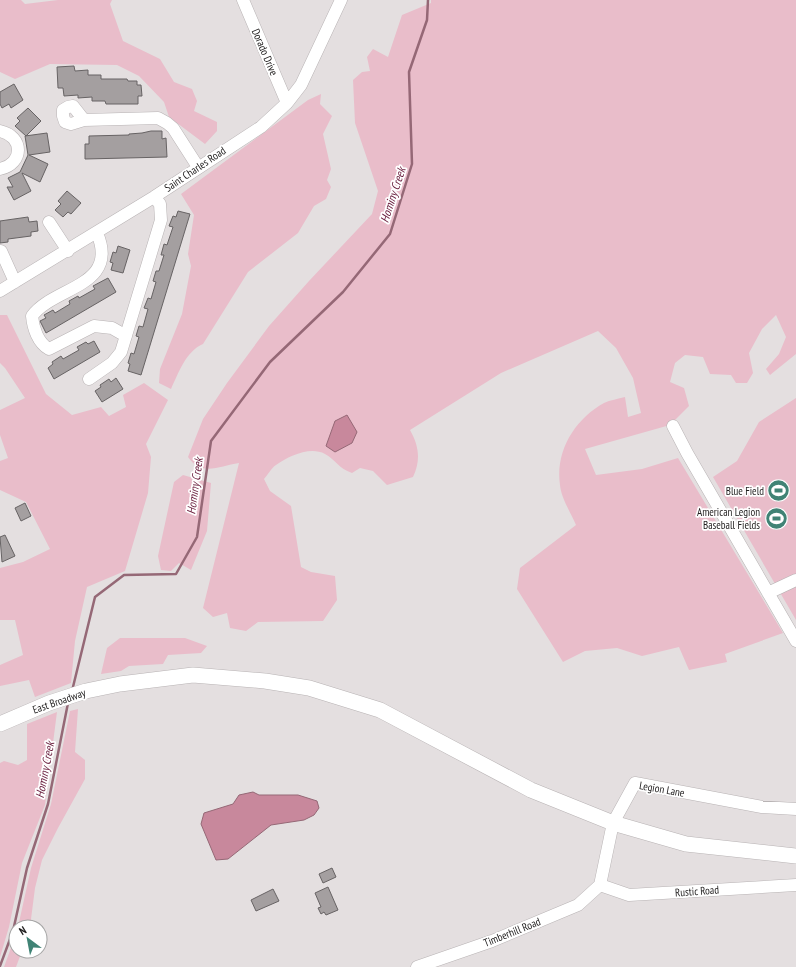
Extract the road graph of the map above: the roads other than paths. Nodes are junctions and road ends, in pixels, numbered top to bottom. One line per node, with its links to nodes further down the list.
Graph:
1 (243, 0): 3 (street, Dorado Drive)
2 (341, 0): 3 (street, Saint Charles Road)
3 (287, 103): 6 (street, Saint Charles Road)
4 (84, 120): 6 (street)
5 (0, 131): 7 (street)
6 (198, 167): 8 (street, Saint Charles Road)
7 (0, 169)
8 (154, 197): 10 (street, Saint Charles Road); 15 (street)
9 (49, 222): 11 (street)
10 (97, 233): 11 (street, Saint Charles Road); 15 (street)
11 (68, 250): 13 (street, Saint Charles Road)
12 (1, 251): 13 (street)
13 (15, 282): 14 (street, Saint Charles Road)
14 (0, 291)
15 (126, 336): 16 (street)
16 (89, 379)
17 (673, 426): 19 (street)
18 (796, 580): 19 (street)
19 (768, 593): 20 (street)
20 (796, 641)
21 (0, 724): 23 (main road, East Broadway)
22 (796, 809): 23 (street, Legion Lane)
23 (613, 824): 24 (main road, East Broadway); 25 (street, Legion Lane)
24 (796, 856)
25 (600, 885): 26 (street, Rustic Road); 27 (street, Timberhill Road)
26 (796, 885)
27 (417, 967)

